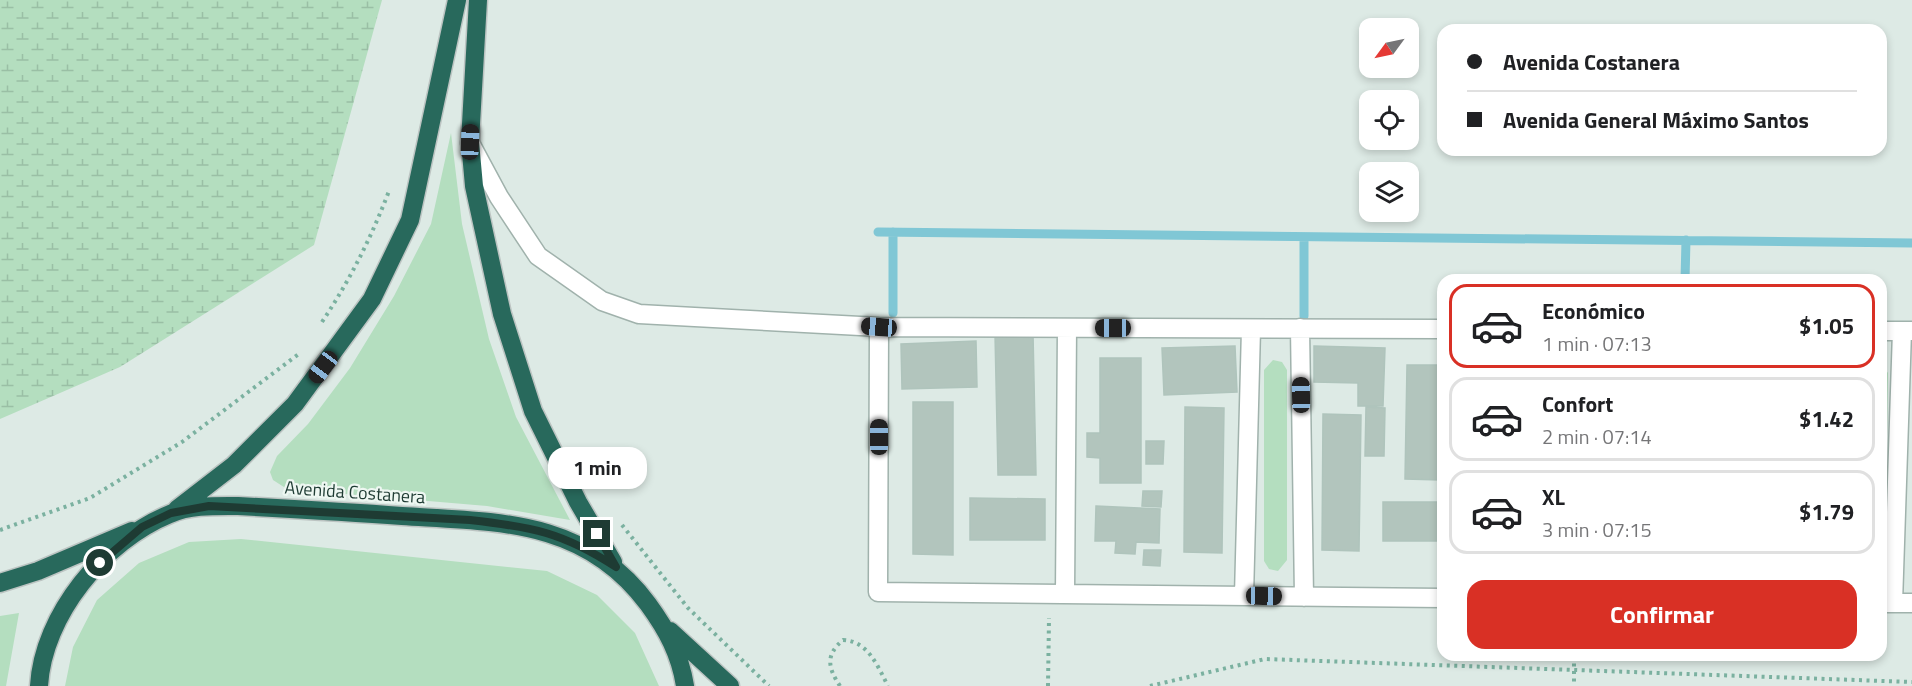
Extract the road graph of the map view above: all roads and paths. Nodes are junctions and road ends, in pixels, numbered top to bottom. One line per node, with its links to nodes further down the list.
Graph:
1 (457, 0): 14 (highway)
2 (478, 0): 3 (highway)
3 (470, 142): 5 (street); 18 (highway)
4 (392, 183): 10 (path)
5 (879, 327): 6 (street); 20 (street)
6 (1067, 328): 8 (street); 20 (street)
7 (1300, 328): 8 (street); 9 (street); 22 (street)
8 (1251, 329): 21 (street)
9 (1437, 329)
10 (316, 331)
11 (1887, 331): 12 (street)
12 (1907, 331): 24 (street)
13 (303, 351): 17 (path)
14 (171, 513): 16 (highway, Avenida Costanera); 18 (highway, Avenida Costanera)
15 (621, 524): 34 (path)
16 (142, 527): 19 (highway); 31 (highway, Avenida Costanera)
17 (0, 530)
18 (616, 567): 27 (highway, Avenida Costanera)
19 (0, 583)
20 (1065, 594): 21 (street)
21 (1244, 596): 22 (street)
22 (1304, 597): 23 (street)
23 (1437, 598)
24 (1887, 603): 25 (street)
25 (1912, 603)
26 (1049, 615): 37 (path)
27 (666, 628): 32 (highway, Avenida Costanera); 33 (highway)
28 (1574, 661): 29 (path)
29 (1574, 670): 30 (path); 38 (path); 39 (path)
30 (1912, 682)
31 (39, 686)
32 (685, 686)
33 (730, 686)
34 (769, 686)
35 (840, 686): 36 (path)
36 (888, 686)
37 (1048, 686)
38 (1150, 686)
39 (1574, 686)

